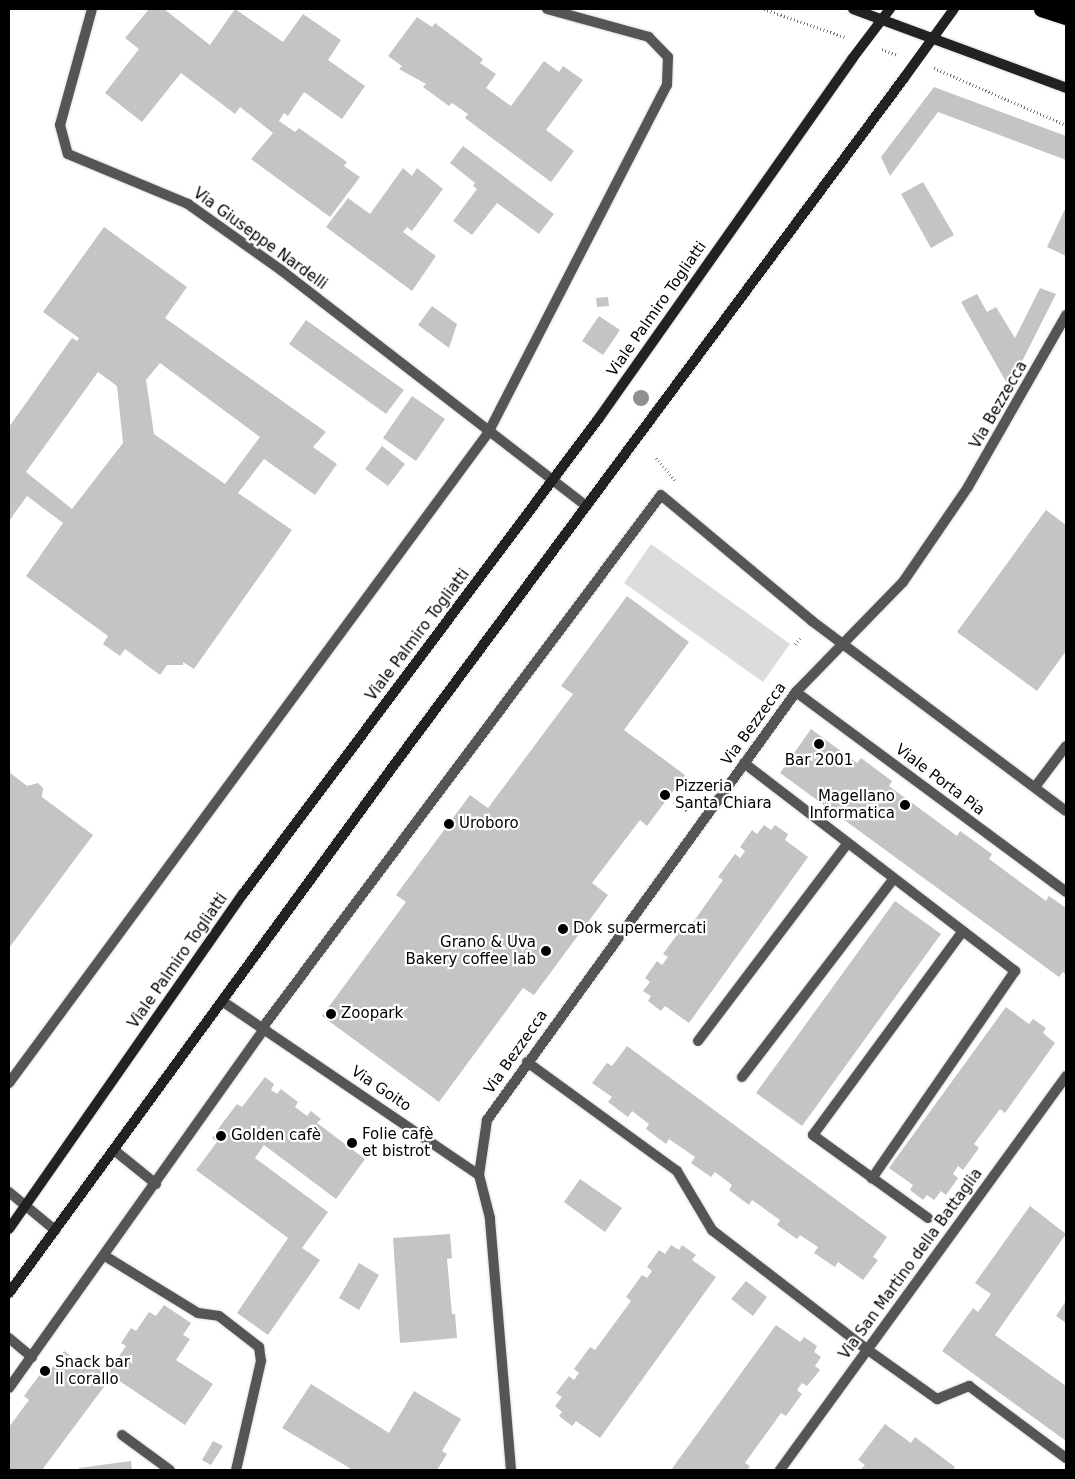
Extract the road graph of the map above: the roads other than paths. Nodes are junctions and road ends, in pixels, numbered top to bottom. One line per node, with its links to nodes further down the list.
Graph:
1 (92, 9): 10 (street, Via Giuseppe Nardelli)
2 (547, 9): 10 (street)
3 (853, 9): 8 (street)
4 (890, 9): 11 (street, Viale Palmiro Togliatti, bridge)
5 (954, 9): 12 (street, bridge)
6 (1041, 9): 7 (highway)
7 (1066, 17)
8 (1066, 88)
9 (1066, 315): 13 (street, Via Bezzecca)
10 (488, 433): 11 (street, Via Giuseppe Nardelli); 29 (street)
11 (552, 480): 12 (street, Via Giuseppe Nardelli); 35 (street, Viale Palmiro Togliatti)
12 (586, 506): 23 (street)
13 (842, 644): 14 (street, Via Bezzecca); 17 (street); 24 (street)
14 (796, 692): 16 (street, Via Bezzecca); 21 (street, Viale Porta Pia)
15 (1066, 746): 17 (street)
16 (744, 762): 19 (street); 26 (street, Via Bezzecca)
17 (1036, 787): 18 (street)
18 (1066, 811)
19 (848, 843): 20 (street); 25 (street)
20 (894, 878): 22 (street); 28 (street)
21 (1066, 892)
22 (963, 931): 32 (street); 32 (street)
23 (222, 1001): 24 (street); 30 (street)
24 (264, 1028): 31 (street, Via Goito); 33 (street)
25 (698, 1041)
26 (527, 1062): 31 (street, Via Bezzecca); 42 (street)
27 (1066, 1076): 42 (street, Via San Martino della Battaglia)
28 (742, 1077)
29 (9, 1083)
30 (114, 1150): 33 (street); 38 (street)
31 (479, 1175): 49 (street, Via Bezzecca)
32 (872, 1178): 36 (street)
33 (156, 1184): 39 (street)
34 (9, 1192): 35 (street)
35 (24, 1207): 37 (street, Viale Palmiro Togliatti); 38 (street)
36 (928, 1218)
37 (9, 1229)
38 (55, 1230): 40 (street)
39 (106, 1256): 43 (street); 48 (street)
40 (9, 1293)
41 (9, 1338): 43 (street)
42 (868, 1350): 46 (street); 50 (street, Via San Martino della Battaglia)
43 (32, 1357): 44 (street)
44 (9, 1388)
45 (122, 1436): 47 (street)
46 (1066, 1458)
47 (170, 1470)
48 (236, 1470)
49 (511, 1470)
50 (780, 1470)

